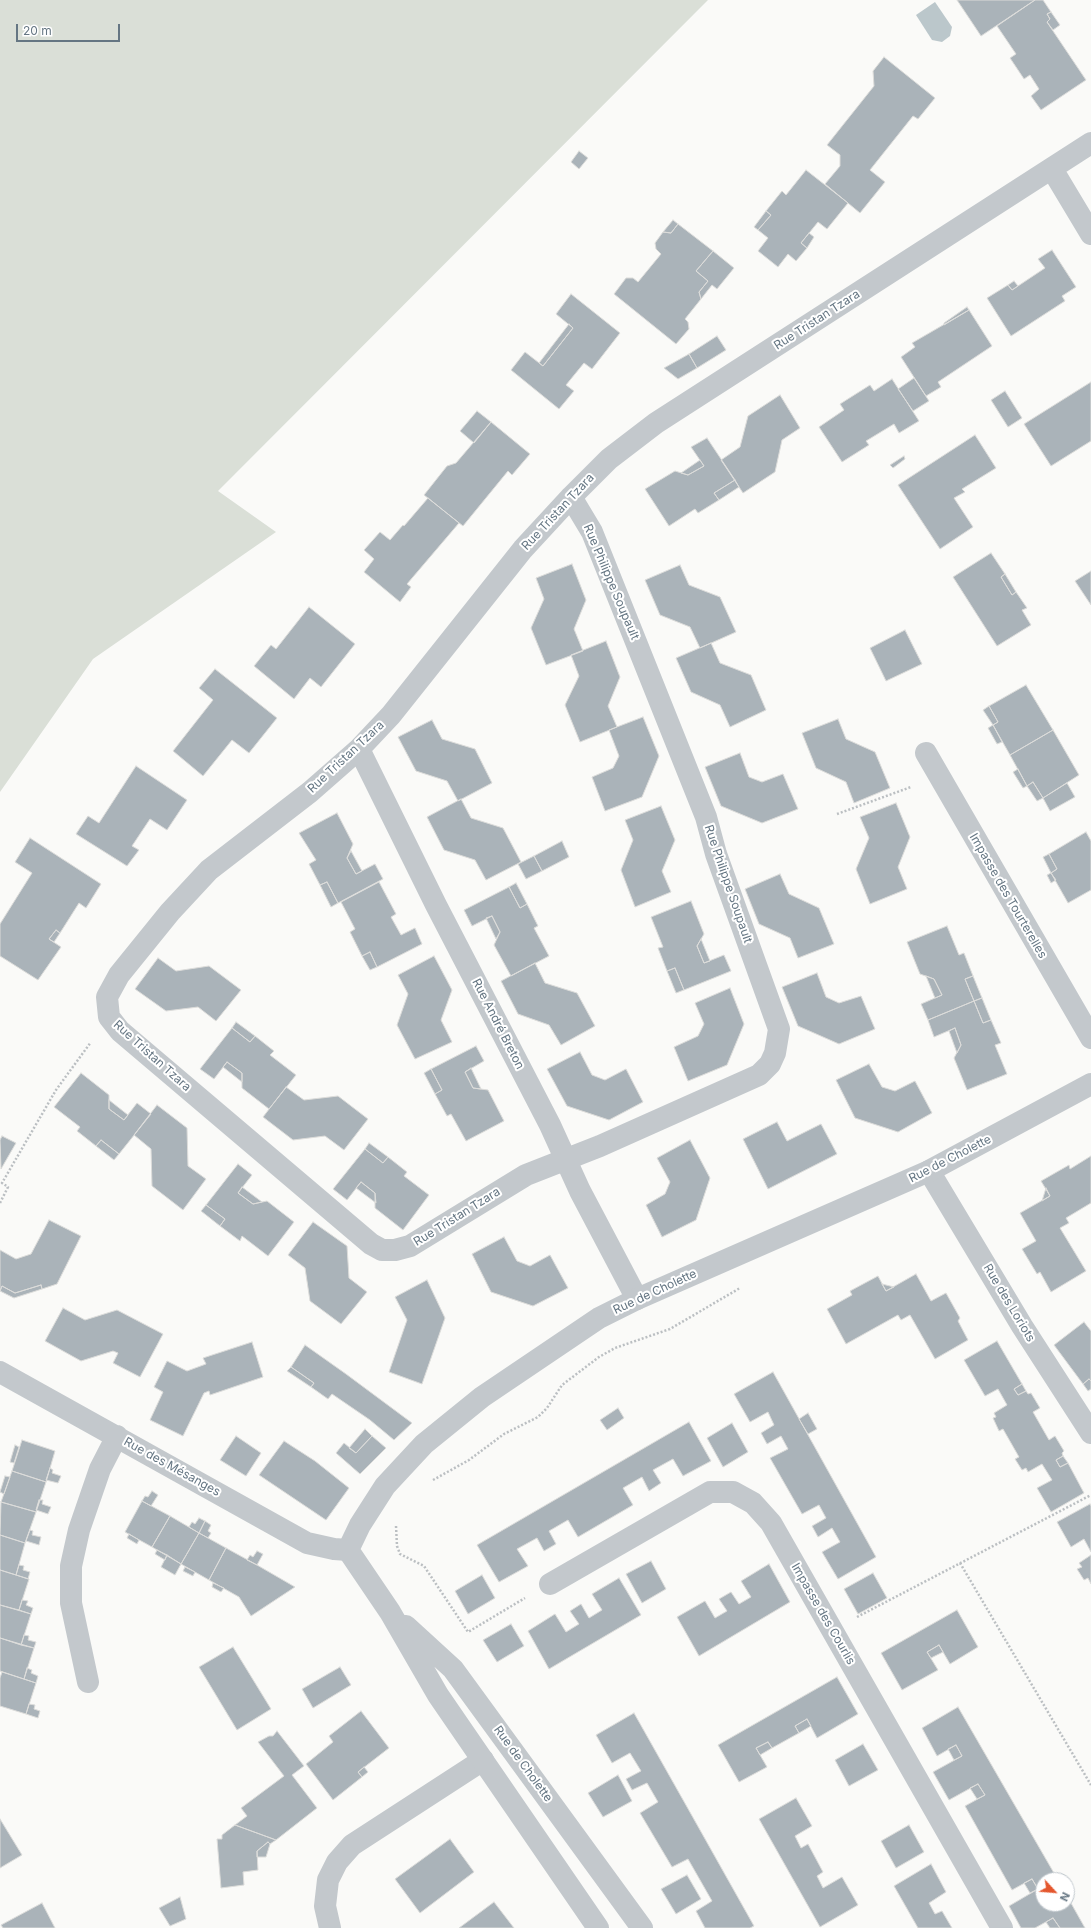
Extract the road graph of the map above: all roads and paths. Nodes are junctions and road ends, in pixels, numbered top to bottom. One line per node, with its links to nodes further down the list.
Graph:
1 (1091, 144): 2 (street, Rue Tristan Tzara)
2 (1052, 169): 3 (street); 4 (street, Rue Tristan Tzara)
3 (1091, 234)
4 (571, 497): 5 (street, Rue Tristan Tzara); 12 (street, Rue Philippe Soupault)
5 (359, 749): 9 (street, Rue Tristan Tzara); 12 (street, Rue André Breton)
6 (926, 753): 7 (street, Impasse des Tourterelles)
7 (938, 776): 8 (path); 10 (street, Impasse des Tourterelles)
8 (837, 814)
9 (109, 1017): 12 (street, Rue Tristan Tzara); 14 (path)
10 (1091, 1038)
11 (1091, 1084): 13 (street, Rue de Cholette)
12 (564, 1159): 16 (street, Rue André Breton)
13 (929, 1172): 16 (street, Rue de Cholette); 18 (street, Rue des Loriots)
14 (0, 1203)
15 (742, 1287): 20 (path)
16 (637, 1299): 23 (street, Rue de Cholette)
17 (0, 1372): 19 (street, Rue des Mésanges)
18 (1091, 1433)
19 (117, 1436): 23 (street, Rue des Mésanges); 28 (street)
20 (432, 1481)
21 (1091, 1496): 24 (path)
22 (396, 1520): 25 (path)
23 (348, 1550): 26 (street, Rue de Cholette)
24 (960, 1563): 27 (path); 30 (path)
25 (550, 1584): 27 (street, Impasse des Courlis)
26 (390, 1612): 29 (street, Rue de Cholette); 33 (street, Rue de Cholette)
27 (833, 1630): 34 (street, Impasse des Courlis)
28 (88, 1682)
29 (483, 1760): 31 (street); 32 (street, Rue de Cholette)
30 (1091, 1783)
31 (330, 1928)
32 (598, 1928)
33 (642, 1928)
34 (1002, 1928)

